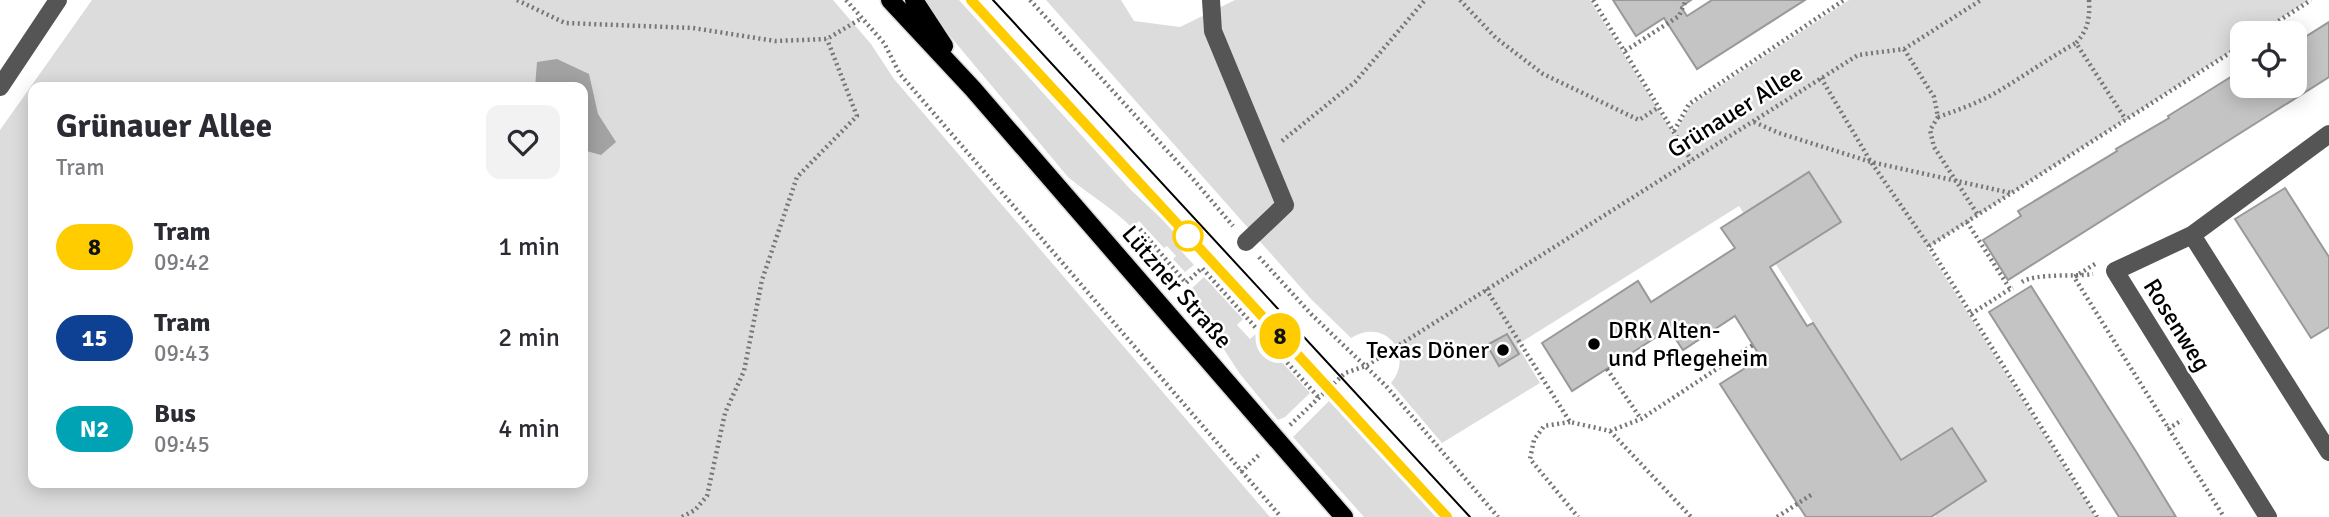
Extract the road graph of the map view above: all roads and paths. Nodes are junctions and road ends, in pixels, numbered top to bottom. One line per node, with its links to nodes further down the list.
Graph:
1 (58, 0): 24 (street)
2 (517, 0): 18 (path)
3 (846, 0): 16 (path)
4 (890, 0): 25 (main road, Lützner Straße)
5 (914, 0): 25 (main road, Lützner Straße)
6 (1030, 0): 41 (path)
7 (1211, 0): 32 (street)
8 (1425, 0): 32 (path)
9 (1460, 0): 26 (path)
10 (1593, 0): 21 (path)
11 (1686, 0): 21 (path)
12 (1844, 0): 30 (path)
13 (1982, 0): 20 (path, Grünauer Allee)
14 (2089, 0): 19 (path)
15 (2311, 0): 17 (path)
16 (862, 18): 18 (path); 58 (path)
17 (2279, 21)
18 (827, 40): 57 (path)
19 (2076, 43): 27 (path); 28 (path)
20 (1905, 49): 23 (path, Grünauer Allee); 27 (path)
21 (1625, 51): 26 (path)
22 (2230, 53): 28 (path)
23 (1821, 78): 29 (path, Grünauer Allee); 34 (path)
24 (0, 87)
25 (973, 89): 54 (main road, Lützner Straße)
26 (1659, 107): 30 (path)
27 (1938, 117): 35 (path)
28 (2126, 120): 36 (path)
29 (1753, 121): 33 (path, Grünauer Allee); 34 (path)
30 (1674, 131): 33 (path)
31 (2329, 134): 40 (street, Rosenweg)
32 (1264, 155): 41 (street)
33 (1691, 160): 45 (path, Grünauer Allee)
34 (1871, 162): 35 (path); 42 (path)
35 (1957, 180): 36 (path); 37 (path)
36 (2012, 193): 37 (path)
37 (1978, 215): 38 (path)
38 (1967, 222): 42 (path); 46 (path)
39 (1140, 229): 50 (path)
40 (2192, 235): 43 (street, Rosenweg); 55 (street)
41 (1246, 242): 48 (path)
42 (1929, 246): 46 (path)
43 (2115, 271): 44 (path); 65 (street, Rosenweg)
44 (2022, 282)
45 (1486, 289): 48 (path, Grünauer Allee); 52 (path)
46 (1971, 314): 64 (path)
47 (1753, 345): 51 (path)
48 (1366, 366): 50 (path, Grünauer Allee); 60 (path)
49 (1607, 369): 51 (path)
50 (1319, 398): 54 (path, Grünauer Allee)
51 (1641, 419): 53 (path)
52 (1570, 422): 53 (path); 61 (path)
53 (1610, 431): 62 (path)
54 (1276, 439): 59 (main road, Lützner Straße)
55 (2329, 452)
56 (1814, 493): 63 (path)
57 (682, 517)
58 (1281, 517)
59 (1344, 517)
60 (1498, 517)
61 (1578, 517)
62 (1691, 517)
63 (1777, 517)
64 (2097, 517)
65 (2268, 517)

